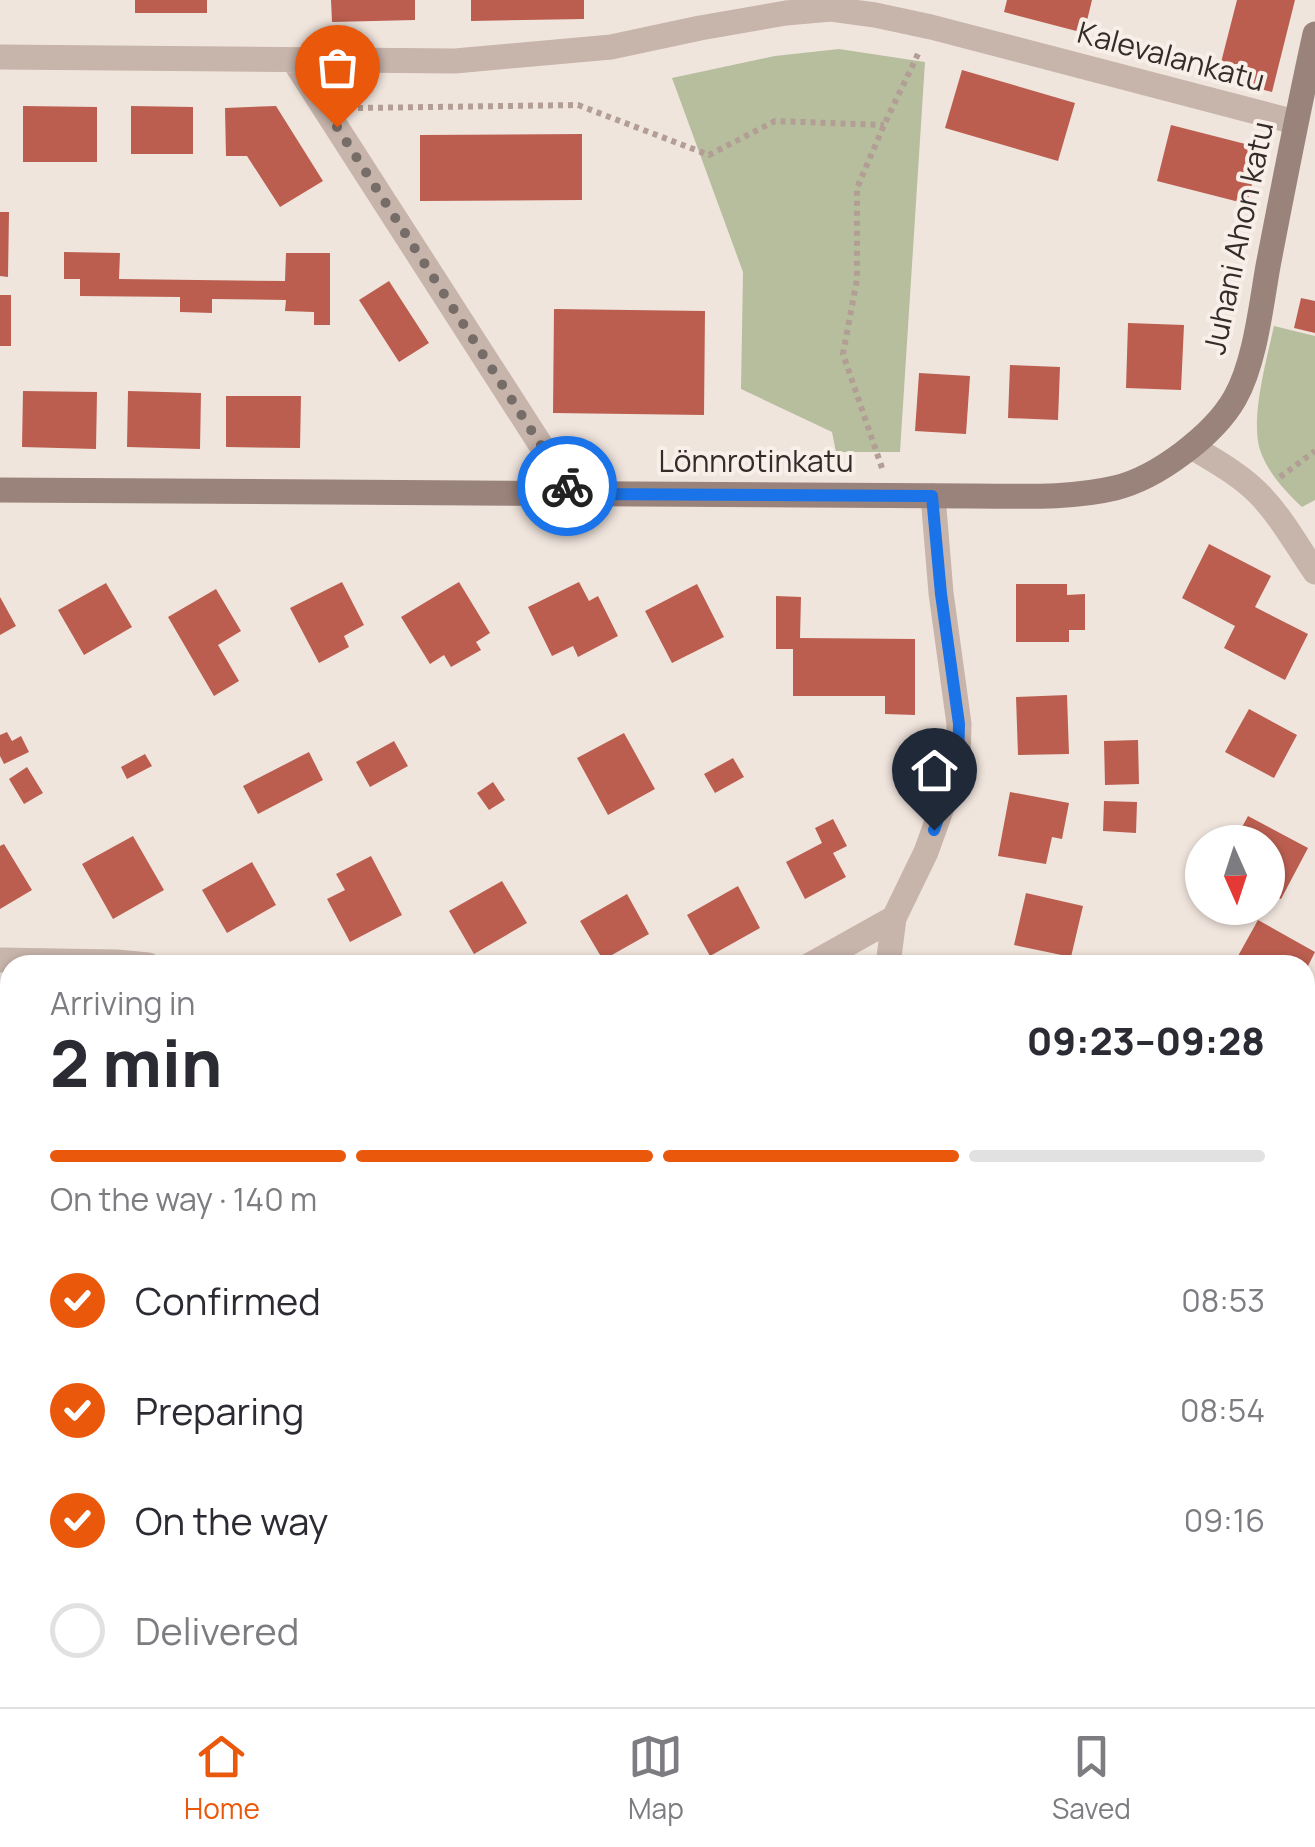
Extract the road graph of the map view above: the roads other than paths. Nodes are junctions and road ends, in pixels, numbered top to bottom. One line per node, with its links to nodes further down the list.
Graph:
1 (1315, 34): 4 (street, Juhani Ahon katu)
2 (0, 56): 3 (street, Kalevalankatu)
3 (294, 60): 4 (street, Kalevalankatu); 8 (street)
4 (1305, 124): 5 (street, Juhani Ahon katu)
5 (1237, 396): 6 (street, Lönnrotinkatu)
6 (1192, 447): 9 (street, Lönnrotinkatu); 10 (street)
7 (0, 490): 8 (street, Lönnrotinkatu)
8 (571, 492): 9 (street, Lönnrotinkatu)
9 (932, 496): 11 (street)
10 (1315, 572)
11 (894, 918): 12 (street); 13 (street)
12 (828, 955)
13 (889, 955)

